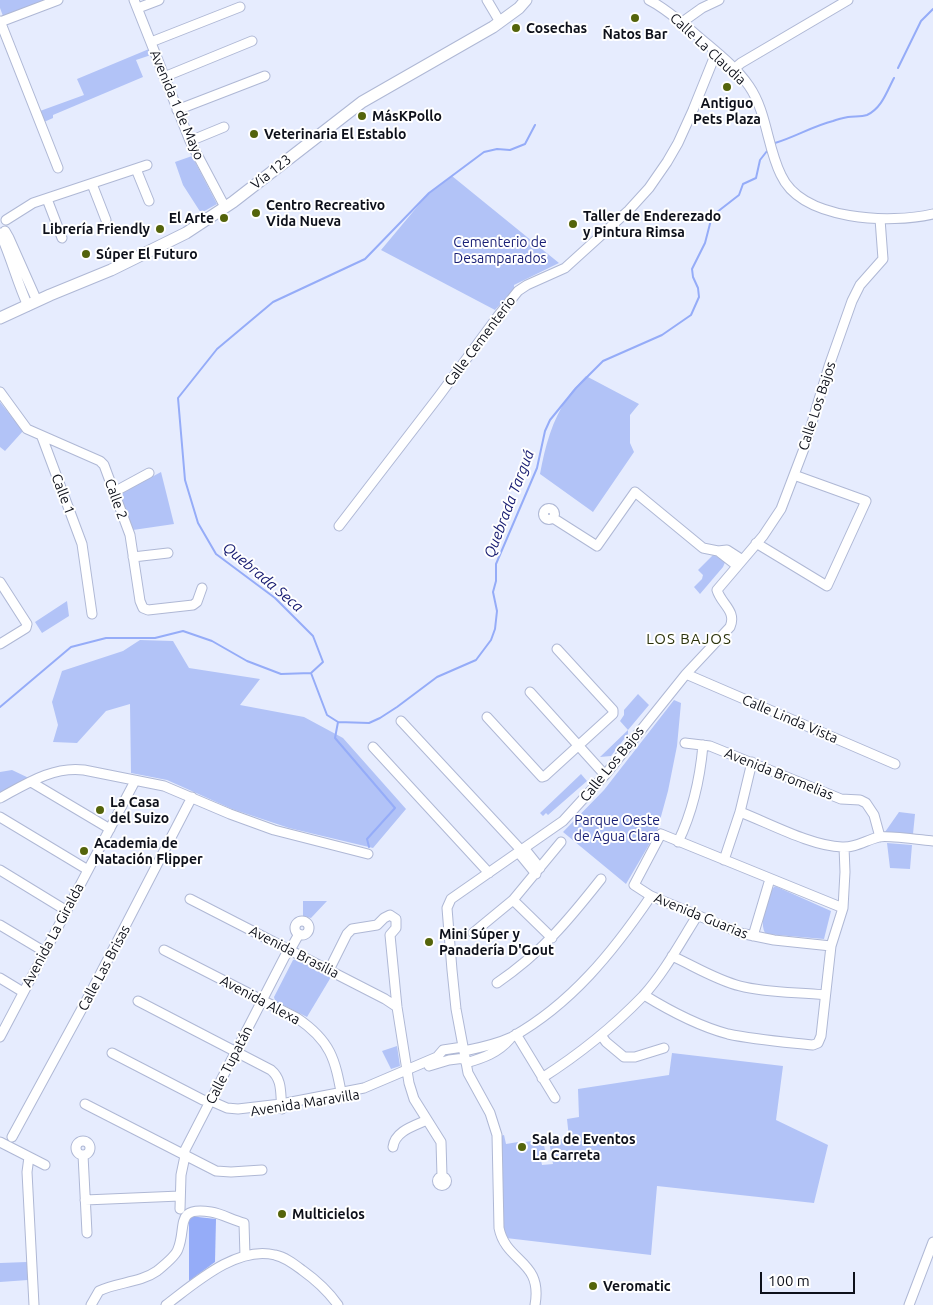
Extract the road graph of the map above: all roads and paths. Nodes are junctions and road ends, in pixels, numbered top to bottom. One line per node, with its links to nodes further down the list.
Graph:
1 (58, 0): 11 (street)
2 (159, 0): 9 (street)
3 (487, 0): 12 (street)
4 (526, 0): 12 (main road, Vía 123)
5 (649, 0): 13 (street, Calle La Claudia)
6 (719, 0): 8 (street)
7 (848, 0): 17 (street)
8 (705, 3): 13 (street)
9 (136, 4): 15 (street, Avenida 1 de Mayo)
10 (240, 7): 15 (street)
11 (0, 22): 24 (street)
12 (500, 22): 29 (main road, Vía 123)
13 (682, 23): 16 (street, Calle La Claudia)
14 (252, 41): 19 (street)
15 (151, 42): 19 (street, Avenida 1 de Mayo)
16 (716, 53): 17 (street, Calle La Claudia); 49 (street, Calle Cementerio)
17 (734, 69): 32 (street, Calle La Claudia)
18 (265, 76): 20 (street)
19 (164, 77): 20 (street, Avenida 1 de Mayo)
20 (178, 110): 22 (street, Avenida 1 de Mayo)
21 (224, 127): 22 (street)
22 (190, 141): 29 (street, Avenida 1 de Mayo)
23 (146, 165): 25 (street)
24 (58, 168)
25 (136, 169): 26 (street); 28 (street)
26 (92, 184): 27 (street); 33 (street)
27 (47, 199): 31 (street); 35 (street)
28 (149, 202)
29 (225, 207): 39 (main road, Vía 123)
30 (933, 214): 32 (street, Calle La Claudia)
31 (3, 218): 34 (street)
32 (880, 218): 46 (street, Calle Los Bajos)
33 (106, 220)
34 (2, 232): 36 (street)
35 (62, 238)
36 (14, 257): 37 (street); 38 (street)
37 (31, 286): 38 (street); 39 (street)
38 (21, 292): 39 (street)
39 (33, 303): 40 (main road, Vía 123)
40 (13, 313): 41 (main road, Vía 123); 42 (street)
41 (0, 318)
42 (0, 324)
43 (0, 392): 44 (street)
44 (42, 437): 47 (street, Calle 2); 56 (street, Calle 1)
45 (150, 473): 47 (street)
46 (794, 475): 50 (street, Calle Los Bajos); 50 (street)
47 (114, 492): 52 (street, Calle 2)
48 (553, 518): 53 (street)
49 (339, 526)
50 (756, 543): 53 (street, Calle Los Bajos)
51 (168, 553): 52 (street)
52 (133, 557): 55 (street, Calle 2)
53 (739, 562): 59 (street, Calle Los Bajos)
54 (0, 582): 57 (street)
55 (202, 588)
56 (92, 614)
57 (0, 644)
58 (557, 649): 65 (street)
59 (686, 674): 68 (street, Calle Linda Vista); 69 (street, Calle Los Bajos)
60 (530, 692): 65 (street)
61 (487, 717): 65 (street)
62 (402, 721): 82 (street)
63 (685, 743): 64 (street, Avenida Bromelias)
64 (703, 745): 67 (street, Avenida Bromelias); 80 (street)
65 (579, 746): 69 (street)
66 (373, 747): 88 (street)
67 (752, 762): 74 (street); 77 (street, Avenida Bromelias)
68 (895, 764)
69 (605, 775): 82 (street, Calle Los Bajos)
70 (135, 781): 71 (street); 72 (street); 76 (street, Avenida La Giralda)
71 (31, 782): 73 (street); 76 (street)
72 (192, 797): 83 (street); 131 (street, Calle Las Brisas)
73 (0, 798)
74 (740, 812): 81 (street); 84 (street)
75 (0, 816): 86 (street)
76 (110, 829): 86 (street, Avenida La Giralda)
77 (880, 837): 78 (street); 81 (street)
78 (933, 841)
79 (560, 842): 87 (street)
80 (678, 842): 84 (street); 91 (street, Avenida Guarias)
81 (844, 847): 94 (street)
82 (521, 850): 87 (street); 88 (street, Calle Los Bajos)
83 (368, 854)
84 (724, 860): 90 (street)
85 (0, 870): 95 (street)
86 (88, 870): 95 (street, Avenida La Giralda)
87 (538, 871): 93 (street)
88 (489, 873): 122 (street, Calle Los Bajos)
89 (601, 879): 101 (street)
90 (770, 879): 94 (street); 100 (street)
91 (651, 896): 96 (street, Avenida Guarias); 117 (street)
92 (190, 899): 104 (street, Avenida Brasilia)
93 (513, 900): 98 (street); 101 (street)
94 (843, 908): 102 (street)
95 (66, 910): 105 (street, Avenida La Giralda)
96 (696, 916): 100 (street, Avenida Guarias); 106 (street)
97 (0, 925): 105 (street)
98 (473, 933)
99 (299, 934): 104 (street, Calle Tupatán)
100 (754, 936): 102 (street, Avenida Guarias)
101 (552, 938): 109 (street)
102 (831, 946): 112 (street)
103 (164, 950): 114 (street, Avenida Alexa)
104 (290, 950): 107 (street, Avenida Brasilia); 114 (street, Calle Tupatán)
105 (45, 952): 110 (street, Avenida La Giralda)
106 (672, 956): 111 (street); 112 (street)
107 (330, 970): 115 (street, Avenida Brasilia); 115 (street)
108 (0, 978): 110 (street)
109 (497, 983)
110 (24, 992): 116 (street, Avenida La Giralda)
111 (644, 995): 112 (street); 118 (street)
112 (825, 995)
113 (138, 1001): 121 (street)
114 (264, 1002): 121 (street, Calle Tupatán); 125 (street, Avenida Alexa)
115 (397, 1007): 123 (street)
116 (1, 1034)
117 (514, 1035): 122 (street); 124 (street)
118 (602, 1035): 119 (street); 124 (street)
119 (664, 1048)
120 (112, 1053): 128 (street, Avenida Maravilla)
121 (239, 1053): 128 (street, Calle Tupatán); 129 (street)
122 (464, 1055): 123 (street, Avenida Maravilla); 123 (street, Avenida Maravilla); 150 (street, Calle Los Bajos)
123 (407, 1072): 125 (street, Avenida Maravilla); 130 (street)
124 (542, 1078): 126 (street)
125 (342, 1096): 129 (street, Avenida Maravilla)
126 (555, 1098)
127 (85, 1104): 135 (street)
128 (210, 1104): 129 (street, Avenida Maravilla); 135 (street, Calle Tupatán)
129 (282, 1107)
130 (428, 1120): 133 (street); 139 (street)
131 (12, 1137)
132 (0, 1142): 136 (street)
133 (393, 1147)
134 (83, 1154): 141 (street)
135 (185, 1156): 138 (street); 140 (street, Calle Tupatán)
136 (29, 1157): 137 (street); 146 (street)
137 (46, 1165)
138 (262, 1170)
139 (442, 1176)
140 (180, 1196): 141 (street); 142 (street, Calle Tupatán)
141 (85, 1200): 143 (street)
142 (180, 1209)
143 (87, 1233)
144 (933, 1242): 151 (street)
145 (245, 1256): 147 (street); 148 (street); 149 (street)
146 (34, 1305)
147 (90, 1305)
148 (166, 1305)
149 (338, 1305)
150 (534, 1305)
151 (909, 1305)

